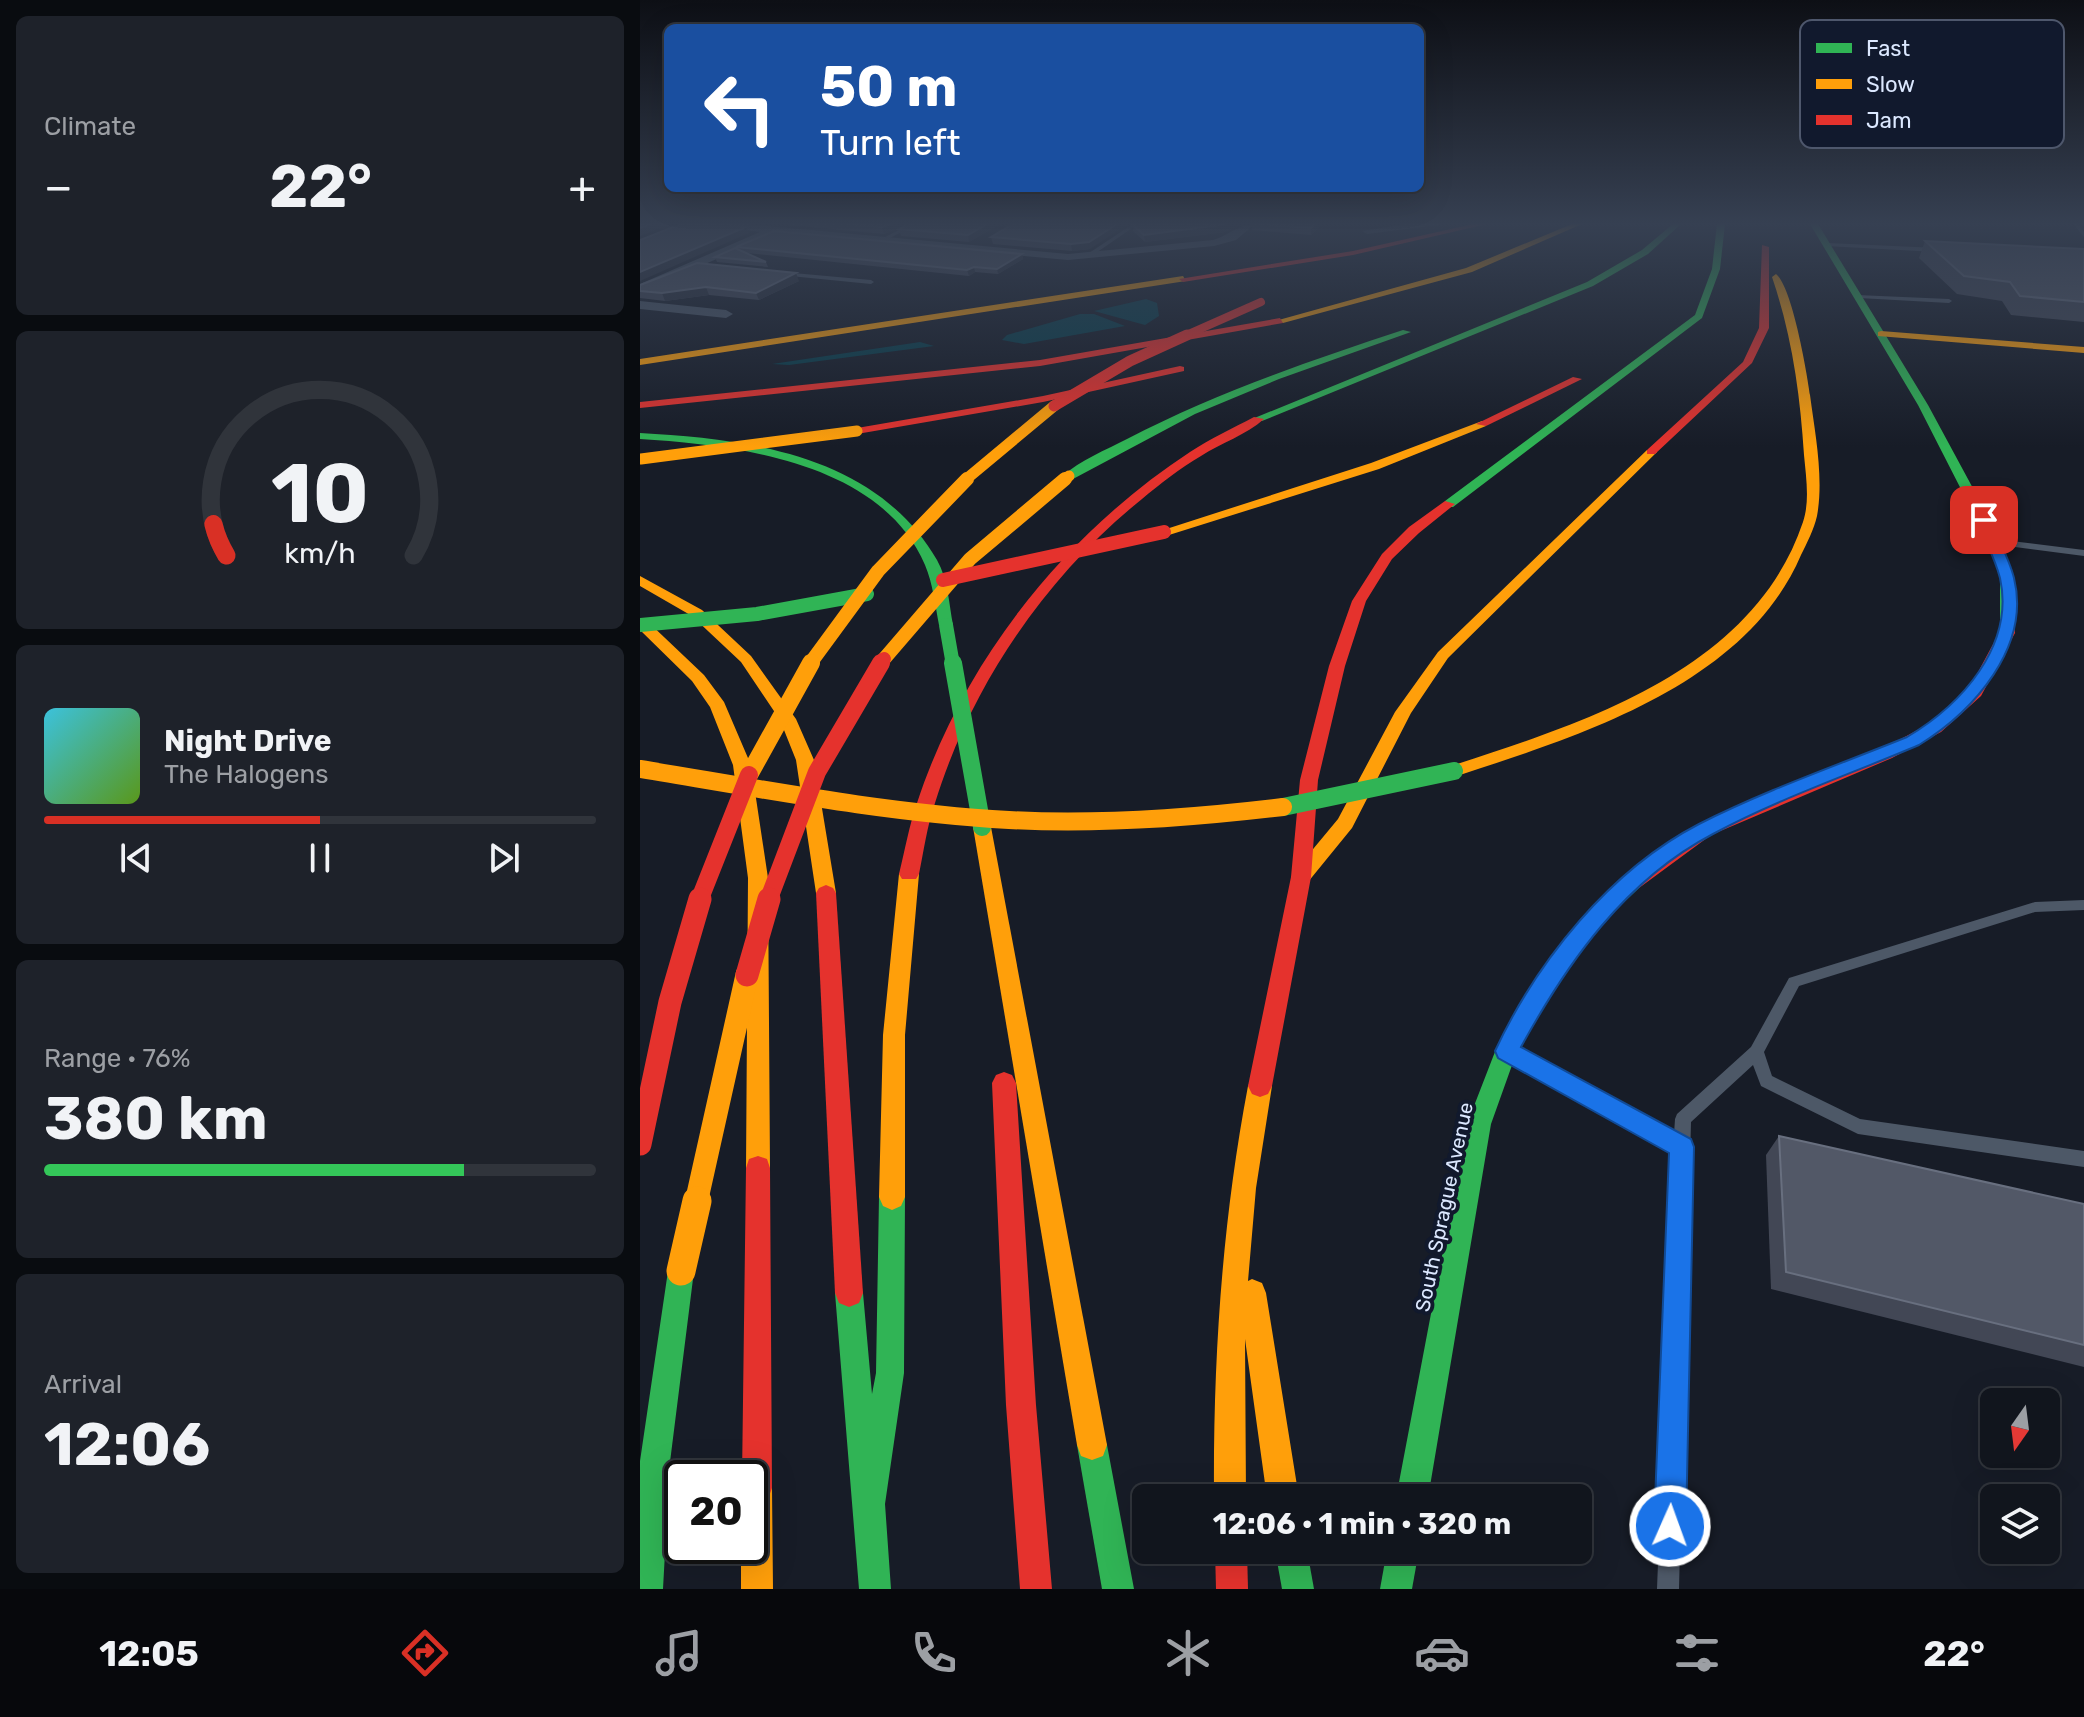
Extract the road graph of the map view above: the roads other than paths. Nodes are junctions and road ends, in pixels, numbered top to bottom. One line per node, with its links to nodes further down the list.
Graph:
1 (1061, 298): 22 (main road)
2 (1366, 298): 25 (main road)
3 (1426, 298): 18 (main road)
4 (1504, 298): 13 (main road)
5 (1558, 298): 47 (main road)
6 (1688, 298): 15 (main road)
7 (1705, 298): 35 (main road)
8 (1764, 298): 35 (main road)
9 (1783, 298): 34 (main road, bridge)
10 (1860, 298): 20 (main road, South Sprague Avenue)
11 (1898, 298): 14 (lane)
12 (1267, 300): 40 (main road, bridge)
13 (1497, 301)
14 (1949, 301)
15 (1684, 302)
16 (640, 305): 17 (street)
17 (726, 314)
18 (1370, 316)
19 (1423, 326): 51 (main road, bridge)
20 (1881, 334): 21 (main road); 28 (main road, South Sprague Avenue)
21 (2084, 350)
22 (640, 362)
23 (1199, 365): 27 (main road, bridge)
24 (1592, 369): 31 (main road, bridge)
25 (640, 405)
26 (640, 436): 36 (main road, bridge)
27 (641, 459)
28 (1995, 542): 29 (lane); 38 (main road, South Sprague Avenue)
29 (2084, 553)
30 (640, 580): 47 (main road)
31 (922, 584)
32 (892, 589): 33 (main road, bridge)
33 (640, 624): 52 (main road)
34 (640, 769)
35 (1301, 877): 43 (main road)
36 (993, 893): 54 (main road); 55 (main road)
37 (2084, 905): 39 (lane)
38 (1506, 1051): 41 (lane); 46 (main road, South Sprague Avenue)
39 (1756, 1052): 41 (lane); 42 (lane)
40 (640, 1144)
41 (1682, 1147): 59 (lane)
42 (2084, 1159)
43 (1241, 1219): 44 (main road); 45 (main road)
44 (1230, 1484)
45 (1281, 1484)
46 (1415, 1484)
47 (871, 1499): 53 (main road)
48 (1231, 1564): 56 (main road)
49 (1294, 1564): 57 (main road)
50 (1400, 1564): 58 (main road)
51 (647, 1589)
52 (757, 1589)
53 (875, 1589)
54 (1036, 1589)
55 (1118, 1589)
56 (1232, 1589)
57 (1298, 1589)
58 (1396, 1589)
59 (1668, 1589)

